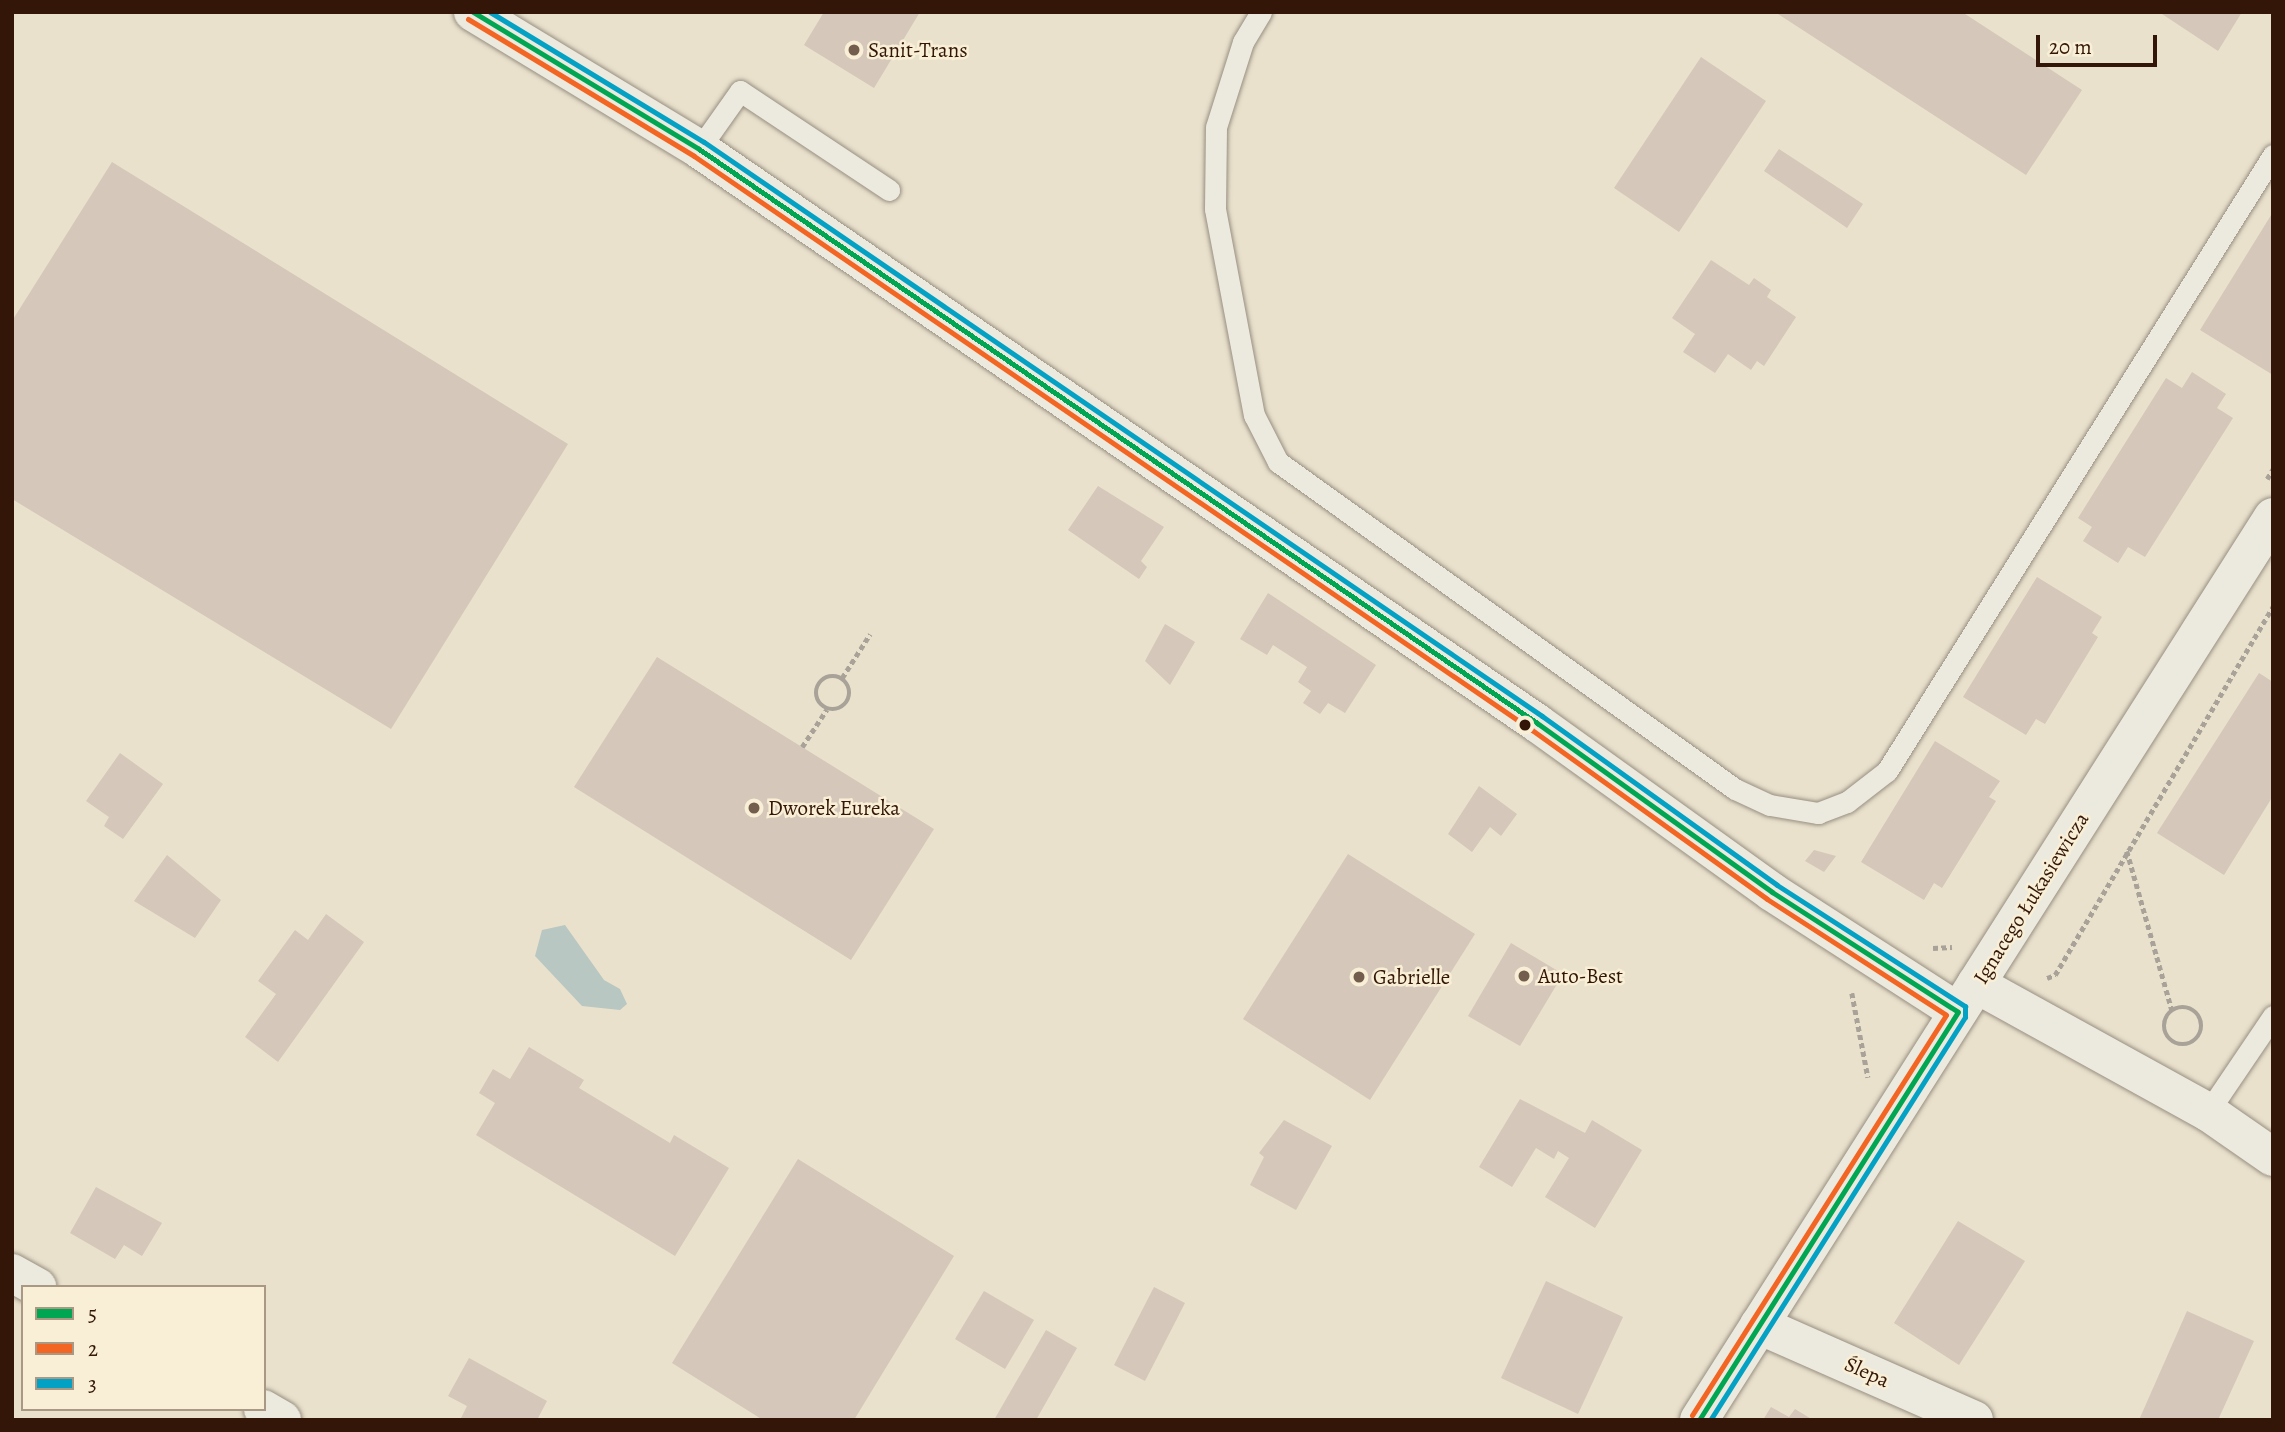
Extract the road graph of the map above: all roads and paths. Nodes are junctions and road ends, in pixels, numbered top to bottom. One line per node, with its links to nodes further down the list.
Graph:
1 (473, 12): 3 (street)
2 (1261, 12): 4 (lane)
3 (699, 149): 5 (lane); 12 (street)
4 (2273, 155)
5 (888, 190)
6 (2273, 517): 13 (street, Ignacego Łukasiewicza)
7 (870, 634): 8 (path)
8 (842, 678): 9 (path); 9 (path)
9 (827, 709): 10 (path)
10 (802, 747)
11 (2127, 851): 14 (path)
12 (1855, 947): 13 (street); 17 (path)
13 (1967, 998): 16 (street); 17 (street, Ignacego Łukasiewicza)
14 (2172, 1010): 14 (path)
15 (2273, 1016): 16 (lane)
16 (2208, 1112): 18 (street)
17 (1898, 1113): 21 (street, Ignacego Łukasiewicza)
18 (2273, 1157)
19 (12, 1273): 20 (street)
20 (33, 1285)
21 (1759, 1325): 24 (street, Ignacego Łukasiewicza); 25 (street, Ślepa)
22 (266, 1411): 23 (street)
23 (282, 1420)
24 (1699, 1420)
25 (1974, 1420)

